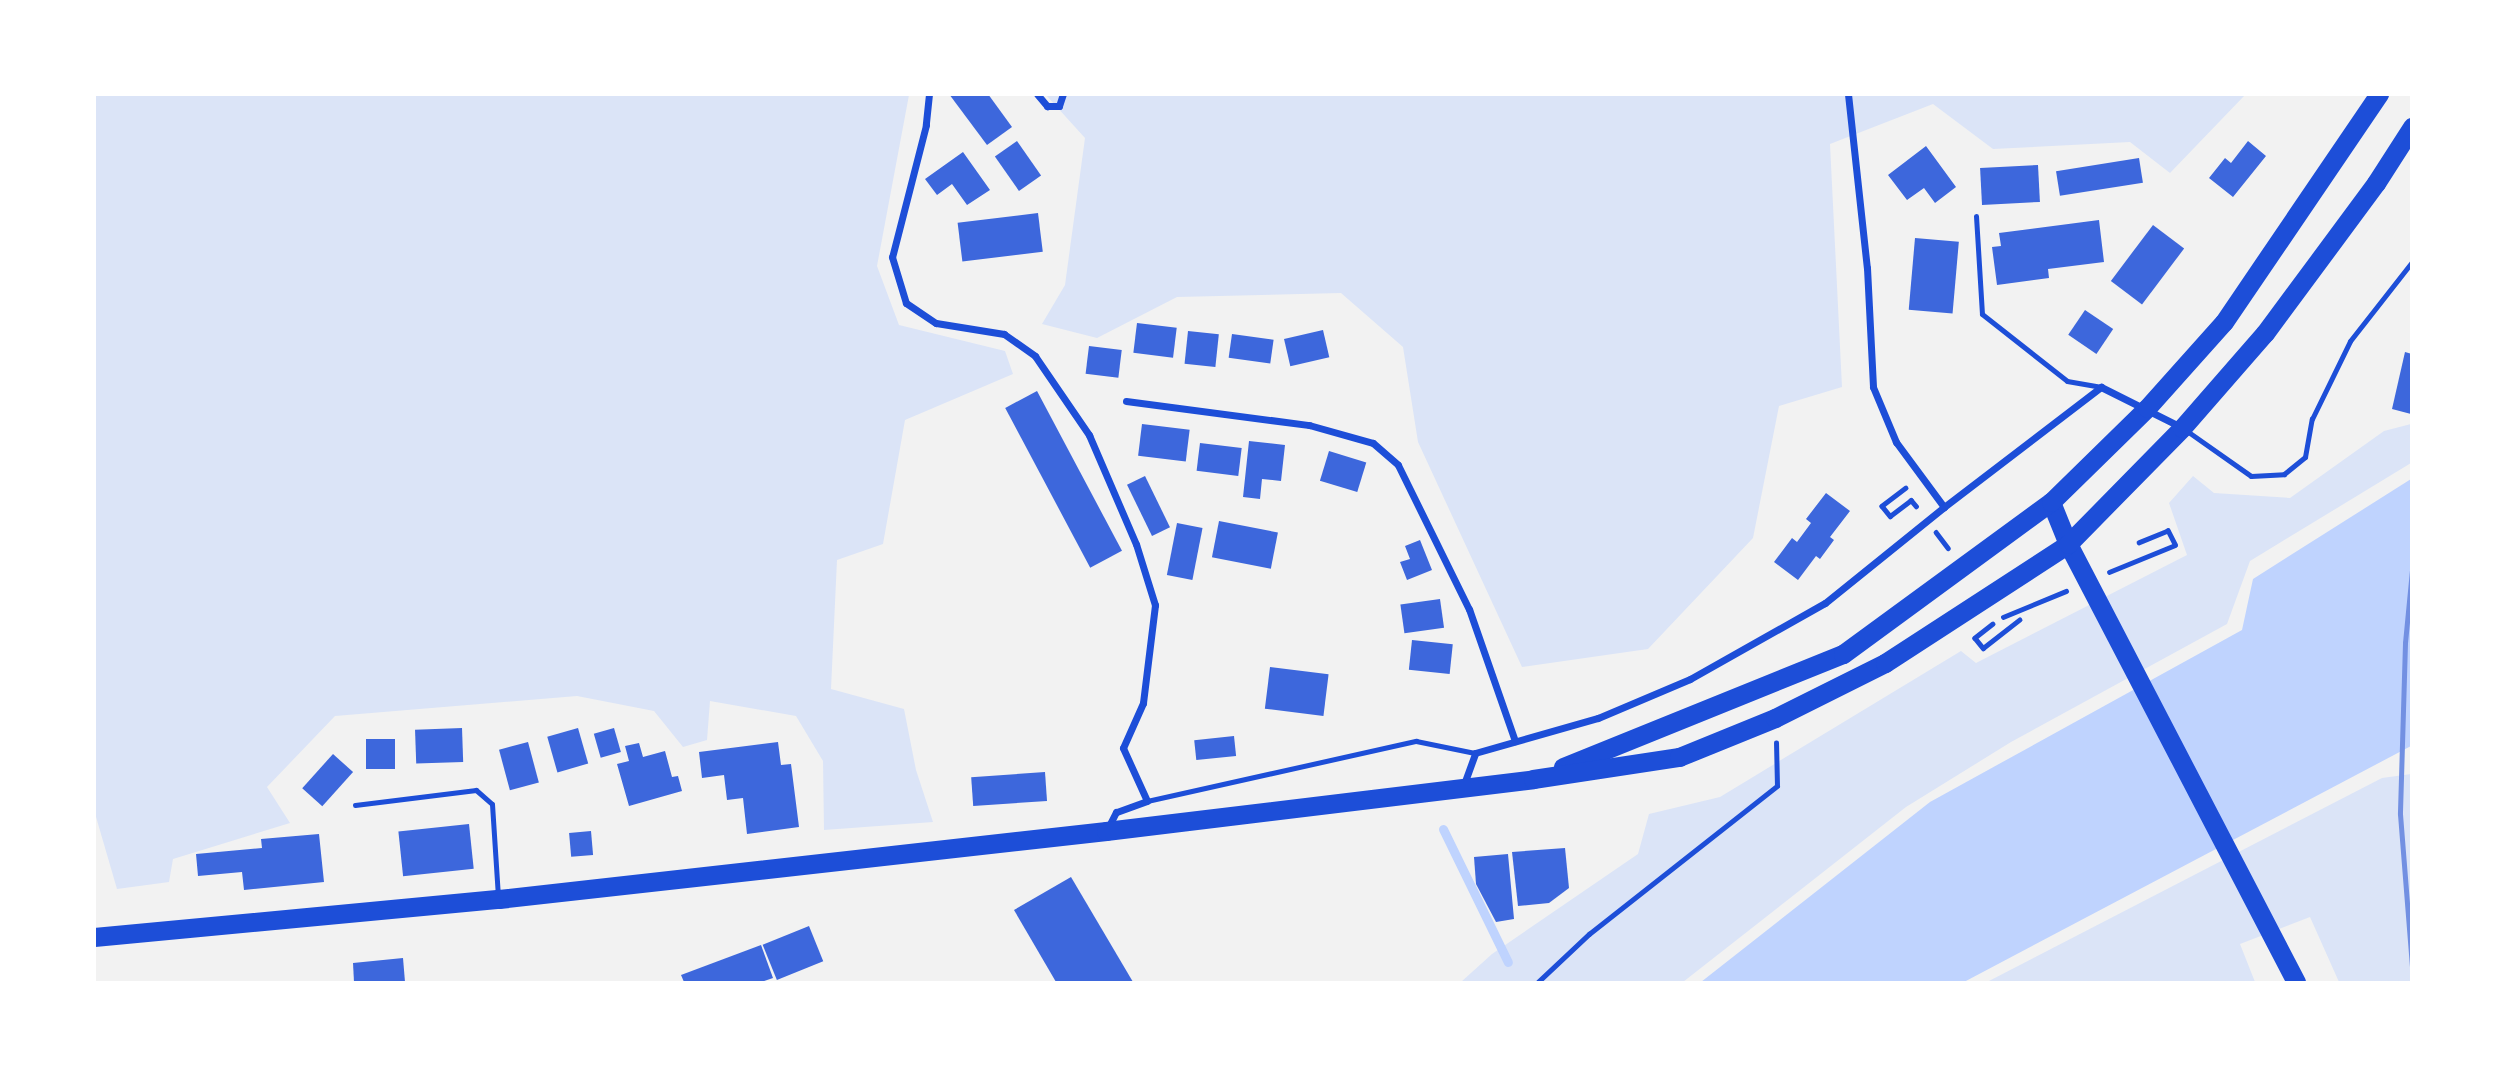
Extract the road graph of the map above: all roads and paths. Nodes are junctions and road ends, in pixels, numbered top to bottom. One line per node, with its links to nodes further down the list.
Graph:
1 (929, 94): 27 (street)
2 (1037, 94): 3 (street)
3 (1063, 94)
4 (1848, 94): 16 (street)
5 (2379, 94): 11 (highway)
6 (2412, 127): 12 (highway)
7 (1976, 216): 9 (lane)
8 (2412, 262): 12 (lane)
9 (2101, 387): 11 (street); 16 (street)
10 (1126, 401): 23 (street)
11 (2147, 408): 12 (street); 15 (highway)
12 (2182, 428): 18 (highway)
13 (1906, 488): 14 (path)
14 (1911, 500)
15 (2051, 502): 18 (highway); 25 (highway)
16 (1944, 507): 23 (street)
17 (2139, 543): 19 (path)
18 (2068, 544): 22 (highway); 33 (highway)
19 (2140, 559)
20 (2002, 618): 21 (path)
21 (2019, 620)
22 (1775, 718): 25 (highway); 32 (path)
23 (1515, 741): 24 (street)
24 (1475, 753): 26 (street); 27 (lane)
25 (1533, 779): 26 (highway)
26 (1463, 788): 29 (highway)
27 (1147, 801): 29 (street)
28 (355, 805): 30 (lane)
29 (1106, 831): 30 (highway)
30 (499, 899): 31 (highway)
31 (94, 937)
32 (1538, 982)
33 (2296, 982)

